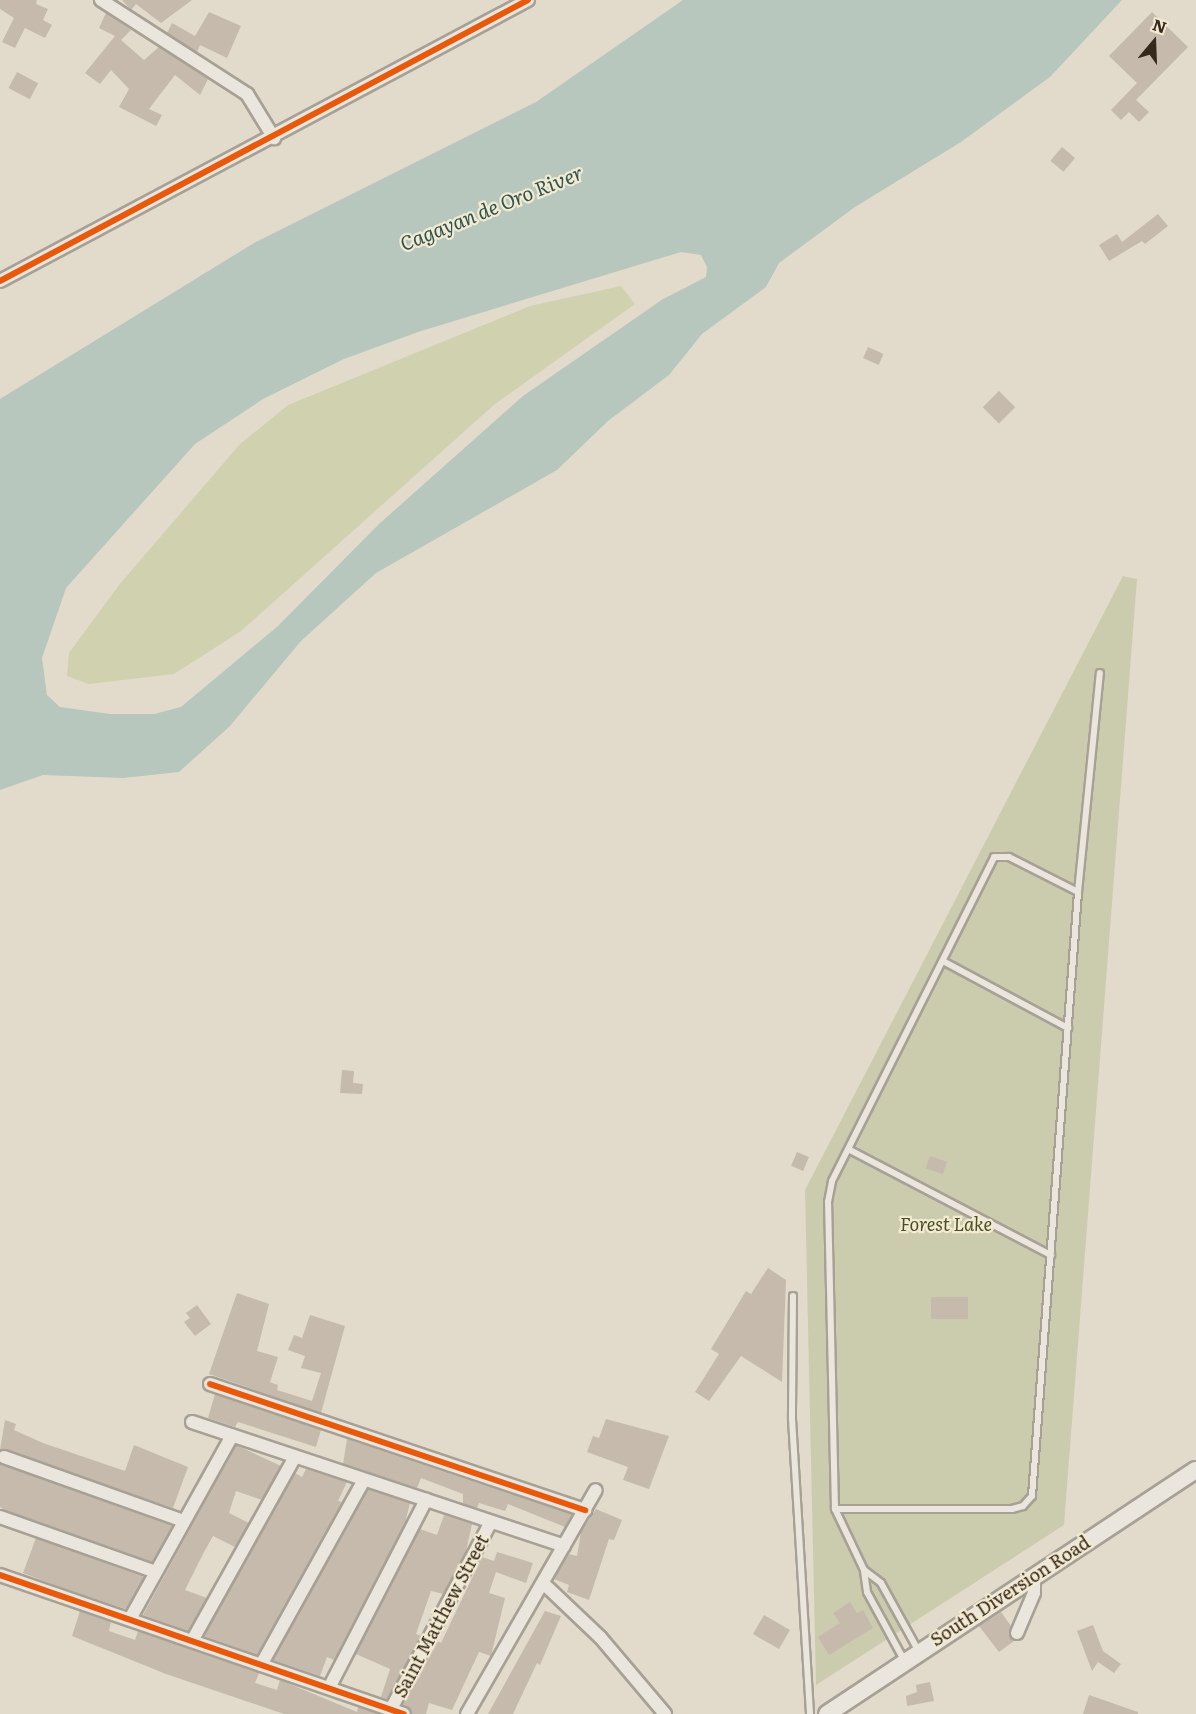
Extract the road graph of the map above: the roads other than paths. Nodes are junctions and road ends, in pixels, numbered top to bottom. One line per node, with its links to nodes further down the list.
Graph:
1 (101, 0): 3 (street)
2 (528, 0): 3 (street)
3 (274, 138): 4 (street)
4 (0, 281)
5 (1100, 673): 6 (lane)
6 (1078, 892): 7 (lane); 8 (lane)
7 (943, 961): 8 (lane); 9 (lane)
8 (1068, 1028): 10 (lane)
9 (850, 1149): 10 (lane); 21 (lane)
10 (1051, 1255): 21 (lane)
11 (793, 1296): 42 (lane)
12 (210, 1384): 22 (street)
13 (192, 1422): 14 (street)
14 (232, 1436): 16 (street); 24 (street)
15 (4, 1457): 24 (street)
16 (295, 1457): 18 (street); 34 (street)
17 (1196, 1470): 30 (main road, South Diversion Road)
18 (364, 1480): 20 (street); 36 (street)
19 (596, 1490): 22 (street)
20 (426, 1500): 25 (street); 37 (street)
21 (835, 1509): 27 (lane)
22 (585, 1510): 26 (street)
23 (0, 1517): 28 (street)
24 (184, 1521): 28 (street)
25 (491, 1522): 26 (street); 38 (street, Saint Matthew Street)
26 (564, 1546): 31 (street)
27 (864, 1570): 35 (lane); 35 (lane)
28 (156, 1572): 32 (street)
29 (0, 1575): 32 (street)
30 (1026, 1581): 33 (street); 35 (main road, South Diversion Road)
31 (543, 1583): 40 (street); 41 (street)
32 (130, 1619): 34 (street)
33 (1017, 1633)
34 (192, 1641): 36 (street)
35 (911, 1655): 43 (main road, South Diversion Road)
36 (261, 1665): 37 (street)
37 (329, 1688): 38 (street)
38 (391, 1709): 39 (street)
39 (405, 1714)
40 (467, 1714)
41 (665, 1714)
42 (810, 1714)
43 (827, 1714)

